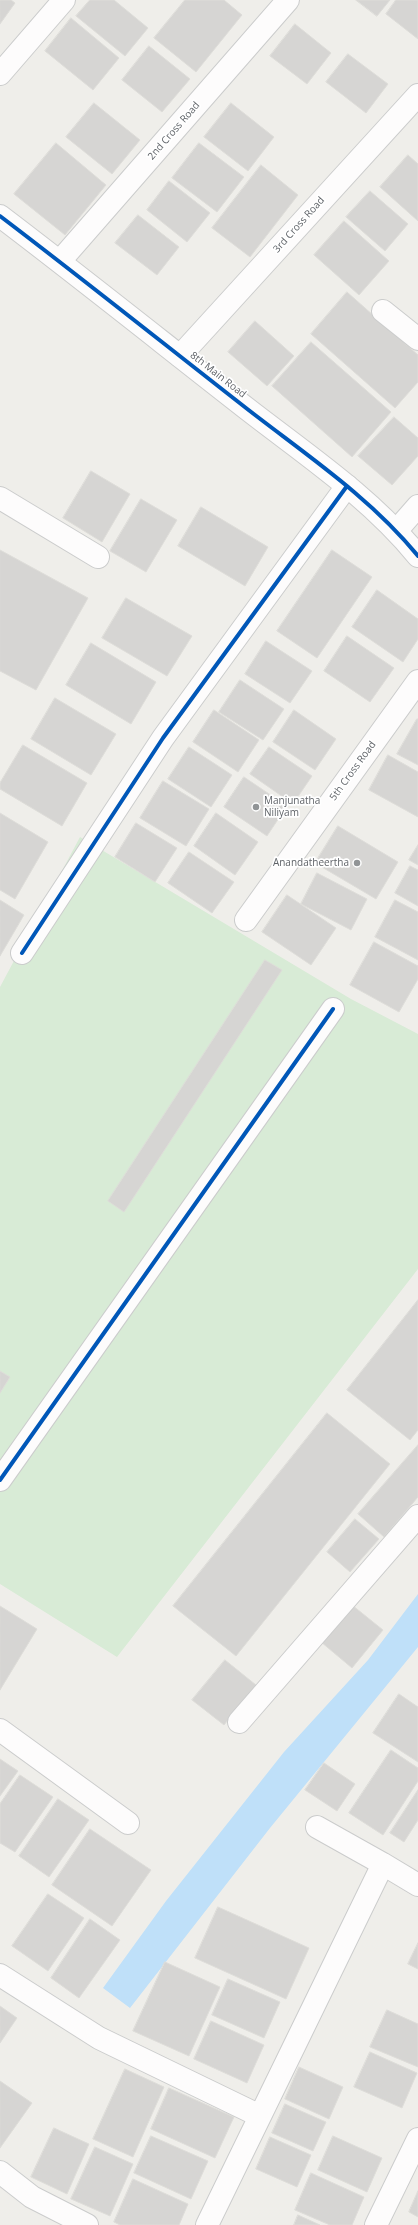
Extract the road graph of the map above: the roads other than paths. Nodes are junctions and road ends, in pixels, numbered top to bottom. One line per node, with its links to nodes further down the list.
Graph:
1 (64, 0): 3 (street)
2 (288, 0): 6 (street, 2nd Cross Road)
3 (0, 74)
4 (418, 95): 9 (street, 3rd Cross Road)
5 (0, 216): 6 (street, 8th Main Road)
6 (60, 261): 9 (street, 8th Main Road)
7 (383, 310): 8 (street)
8 (418, 340)
9 (180, 356): 10 (street, 8th Main Road)
10 (347, 486): 13 (street, 8th Main Road); 18 (street)
11 (0, 498): 15 (street)
12 (418, 506): 13 (street)
13 (397, 530): 14 (street, 8th Main Road)
14 (418, 556)
15 (98, 557)
16 (418, 681): 17 (street, 5th Cross Road)
17 (246, 920)
18 (22, 953)
19 (333, 1009): 20 (street)
20 (0, 1480)
21 (418, 1516): 22 (street)
22 (239, 1722)
23 (0, 1730): 24 (street)
24 (128, 1823)
25 (317, 1827): 26 (street)
26 (383, 1864): 27 (street); 29 (street)
27 (418, 1885)
28 (0, 1974): 29 (street)
29 (260, 2116): 33 (street)
30 (418, 2139): 34 (street)
31 (0, 2172): 32 (street)
32 (87, 2225)
33 (206, 2225)
34 (376, 2225)

